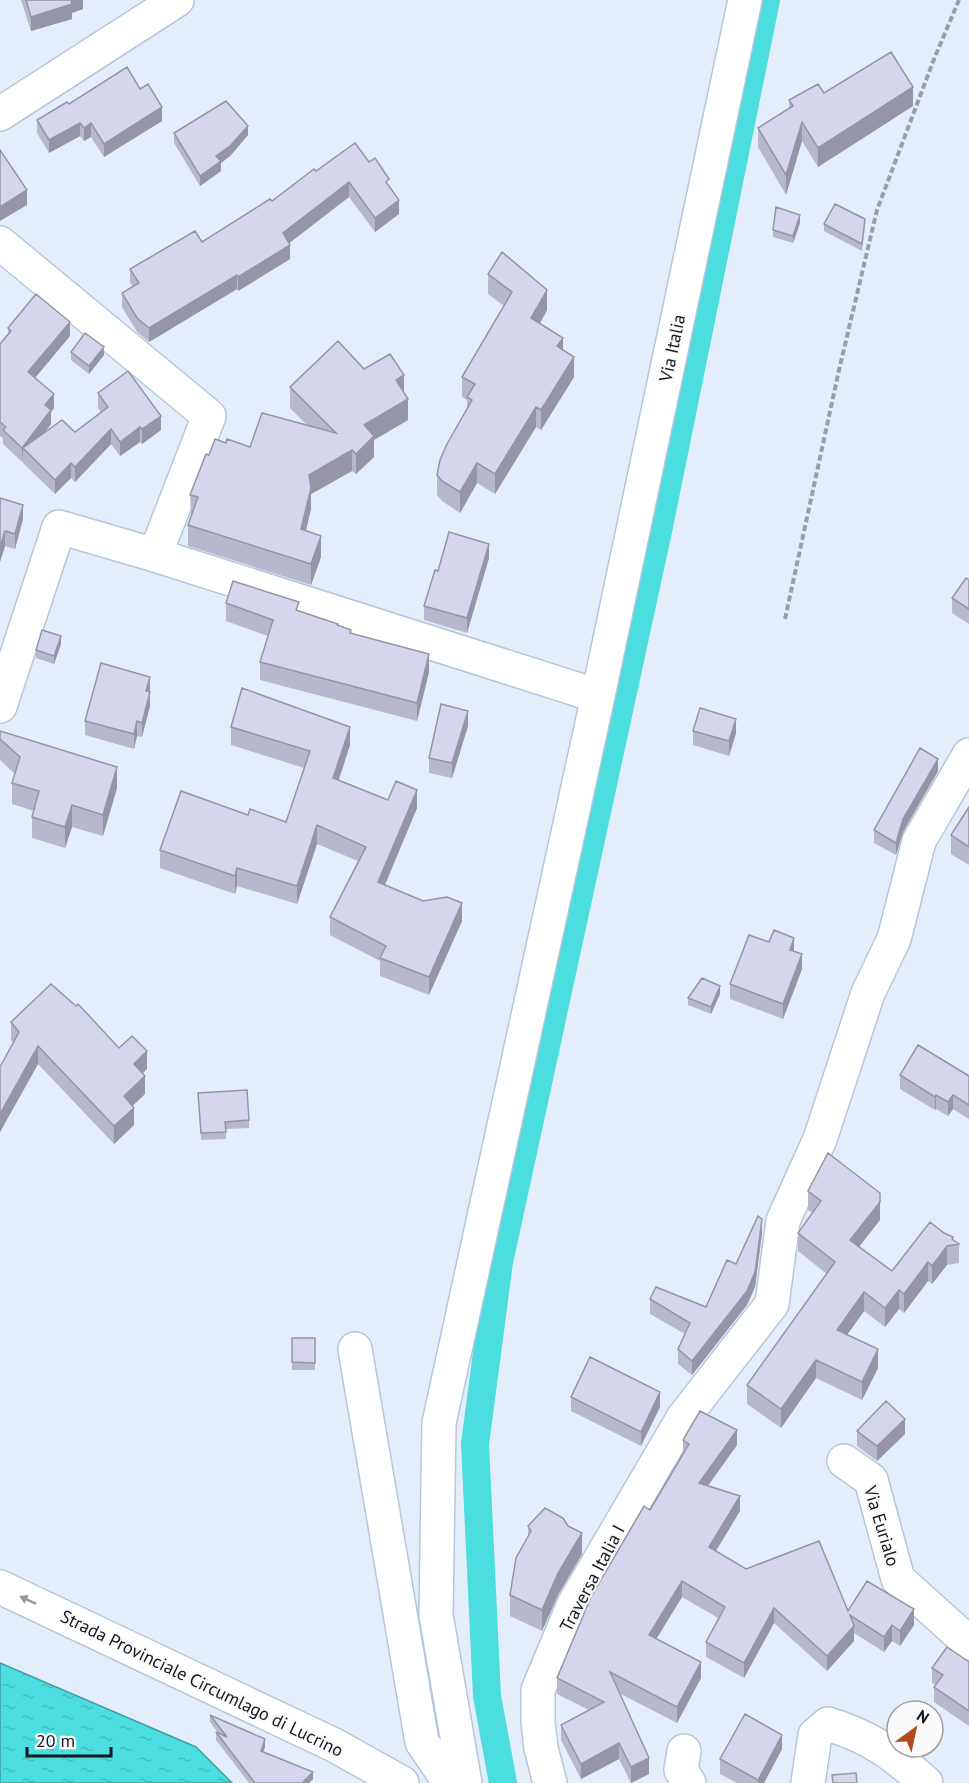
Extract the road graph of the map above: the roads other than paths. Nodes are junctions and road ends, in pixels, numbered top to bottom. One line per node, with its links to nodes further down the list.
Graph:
1 (177, 0): 3 (street)
2 (745, 0): 6 (street, Via Italia)
3 (0, 114)
4 (0, 243): 5 (street)
5 (155, 555): 6 (street); 7 (street)
6 (598, 696): 16 (street, Via Italia)
7 (0, 706)
8 (969, 755): 17 (street, Traversa Italia I)
9 (355, 1349): 15 (street)
10 (844, 1461): 12 (street, Via Eurialo)
11 (0, 1587): 14 (street, Strada Provinciale Circumlago di Lucrino, one-way to 11)
12 (969, 1643)
13 (684, 1751): 18 (street)
14 (402, 1783)
15 (450, 1783)
16 (465, 1783)
17 (550, 1783)
18 (689, 1783)
19 (808, 1783): 20 (street)
20 (926, 1783)

